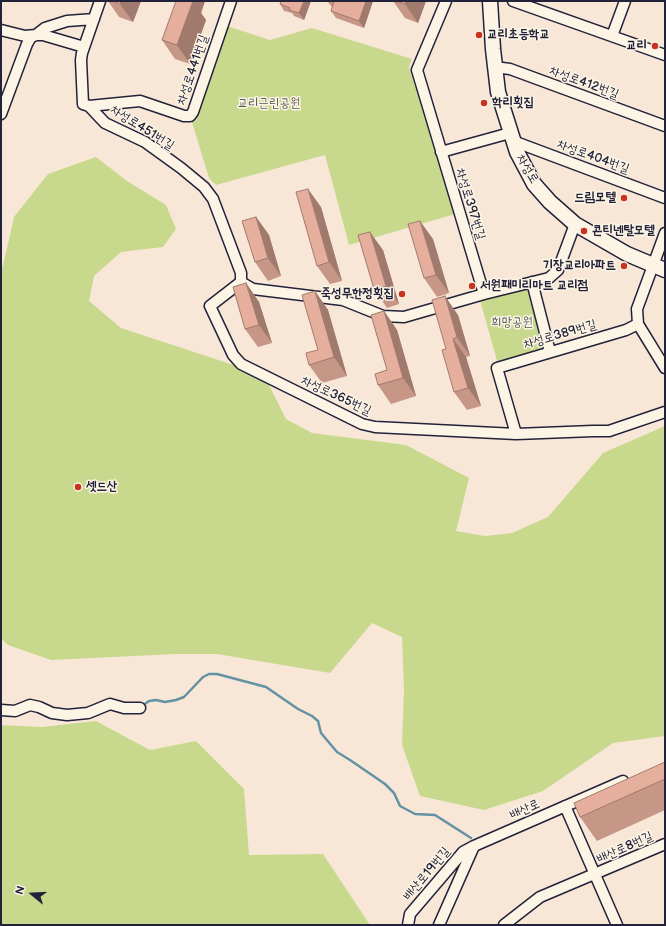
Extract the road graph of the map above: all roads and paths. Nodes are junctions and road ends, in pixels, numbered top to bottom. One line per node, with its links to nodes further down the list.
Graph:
1 (100, 1): 7 (street, 차성로451번길)
2 (231, 1): 14 (street, 차성로441번길)
3 (446, 1): 18 (street, 차성로397번길)
4 (490, 1): 13 (main road, 차성로)
5 (513, 1): 10 (street)
6 (625, 1): 10 (street)
7 (94, 18): 9 (street); 11 (street, 차성로451번길)
8 (1, 30): 9 (street)
9 (36, 35): 11 (street); 15 (street)
10 (612, 36): 12 (street)
11 (84, 47): 14 (street, 차성로451번길)
12 (665, 55)
13 (494, 67): 16 (street, 차성로412번길); 17 (main road, 차성로)
14 (89, 106): 23 (street, 차성로451번길)
15 (1, 114)
16 (665, 126)
17 (511, 137): 18 (street); 19 (street, 차성로404번길); 20 (main road, 차성로)
18 (441, 152): 25 (street, 차성로397번길)
19 (665, 198)
20 (575, 224): 22 (main road, 차성로); 24 (street)
21 (665, 233): 22 (street)
22 (659, 268): 26 (street)
23 (241, 282): 25 (street); 30 (street, 차성로365번길)
24 (532, 282): 25 (street); 27 (street)
25 (484, 294)
26 (638, 324): 27 (street, 차성로389번길); 28 (street)
27 (550, 352): 30 (street, 차성로389번길)
28 (665, 368)
29 (665, 412): 30 (street, 차성로365번길)
30 (516, 434)
31 (139, 708): 32 (street)
32 (1, 710)
33 (629, 778): 34 (street, 배산로)
34 (565, 806): 36 (street, 배산로); 37 (street)
35 (665, 844): 37 (street, 배산로8번길)
36 (474, 846): 38 (street, 배산로19번길); 39 (street)
37 (595, 875): 40 (street, 배산로8번길); 41 (street, 배산로8번길)
38 (408, 925)
39 (439, 925)
40 (504, 925)
41 (617, 925)

